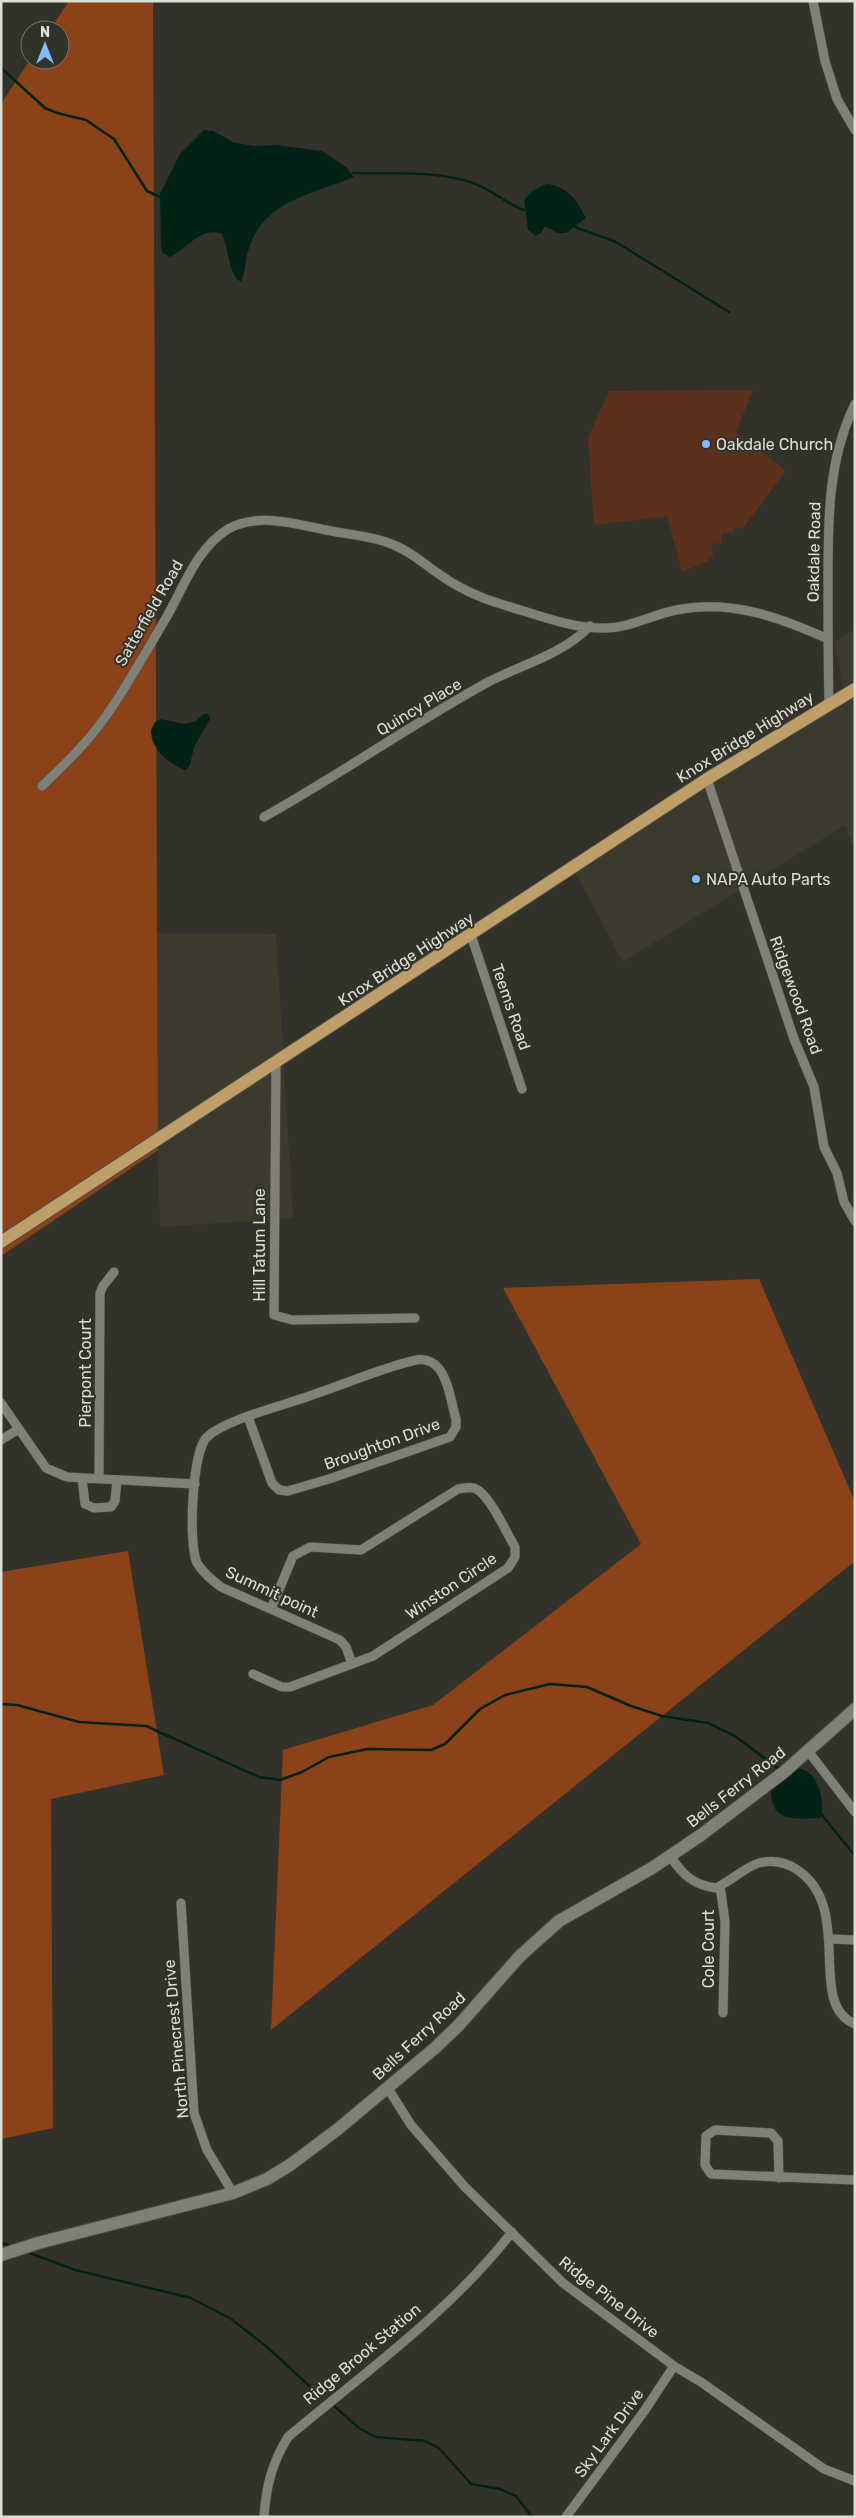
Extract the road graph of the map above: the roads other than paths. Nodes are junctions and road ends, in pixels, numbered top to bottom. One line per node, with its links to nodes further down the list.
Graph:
1 (813, 1): 2 (street)
2 (855, 130)
3 (855, 404): 5 (street, Oakdale Road)
4 (590, 626): 5 (street, Satterfield Road); 9 (street, Satterfield Road); 10 (street, Quincy Place)
5 (828, 638): 7 (street, Oakdale Road)
6 (855, 689): 7 (main road, Knox Bridge Highway)
7 (829, 704): 8 (main road, Knox Bridge Highway)
8 (707, 779): 11 (main road, Knox Bridge Highway); 14 (street, Ridgewood Road)
9 (42, 786)
10 (264, 817)
11 (471, 935): 12 (main road, Knox Bridge Highway); 13 (street, Teems Road)
12 (276, 1064): 15 (main road, Knox Bridge Highway); 17 (street, Hill Tatum Lane)
13 (522, 1089)
14 (855, 1220)
15 (1, 1242)
16 (114, 1272): 23 (street, Pierpont Court)
17 (415, 1318)
18 (1, 1402): 20 (street)
19 (248, 1418): 19 (street, Broughton Drive); 25 (street, Summit point)
20 (19, 1430): 21 (street); 22 (street)
21 (1, 1440)
22 (82, 1478): 23 (street); 24 (street)
23 (99, 1479): 24 (street)
24 (117, 1480): 25 (street)
25 (195, 1484): 26 (street, Summit point)
26 (271, 1609): 27 (street, Summit point); 27 (street, Winston Circle)
27 (352, 1664): 28 (street, Winston Circle)
28 (253, 1674)
29 (855, 1709): 30 (main road, Bells Ferry Road)
30 (808, 1751): 31 (street); 32 (main road, Bells Ferry Road)
31 (855, 1812)
32 (670, 1856): 33 (street); 39 (main road, Bells Ferry Road)
33 (720, 1886): 35 (street); 37 (street, Cole Court)
34 (180, 1903): 42 (street, North Pinecrest Drive)
35 (833, 1939): 36 (street); 38 (street)
36 (855, 1940)
37 (723, 2013)
38 (855, 2024)
39 (387, 2087): 42 (main road, Bells Ferry Road); 43 (street, Ridge Pine Drive)
40 (779, 2178): 40 (street); 41 (street)
41 (855, 2180)
42 (233, 2193): 44 (main road, Bells Ferry Road)
43 (512, 2232): 45 (street, Ridge Pine Drive); 47 (street, Ridge Brook Station)
44 (1, 2255)
45 (674, 2366): 46 (street, Ridge Pine Drive); 48 (street, Sky Lark Drive)
46 (855, 2481)
47 (264, 2517)
48 (566, 2517)

